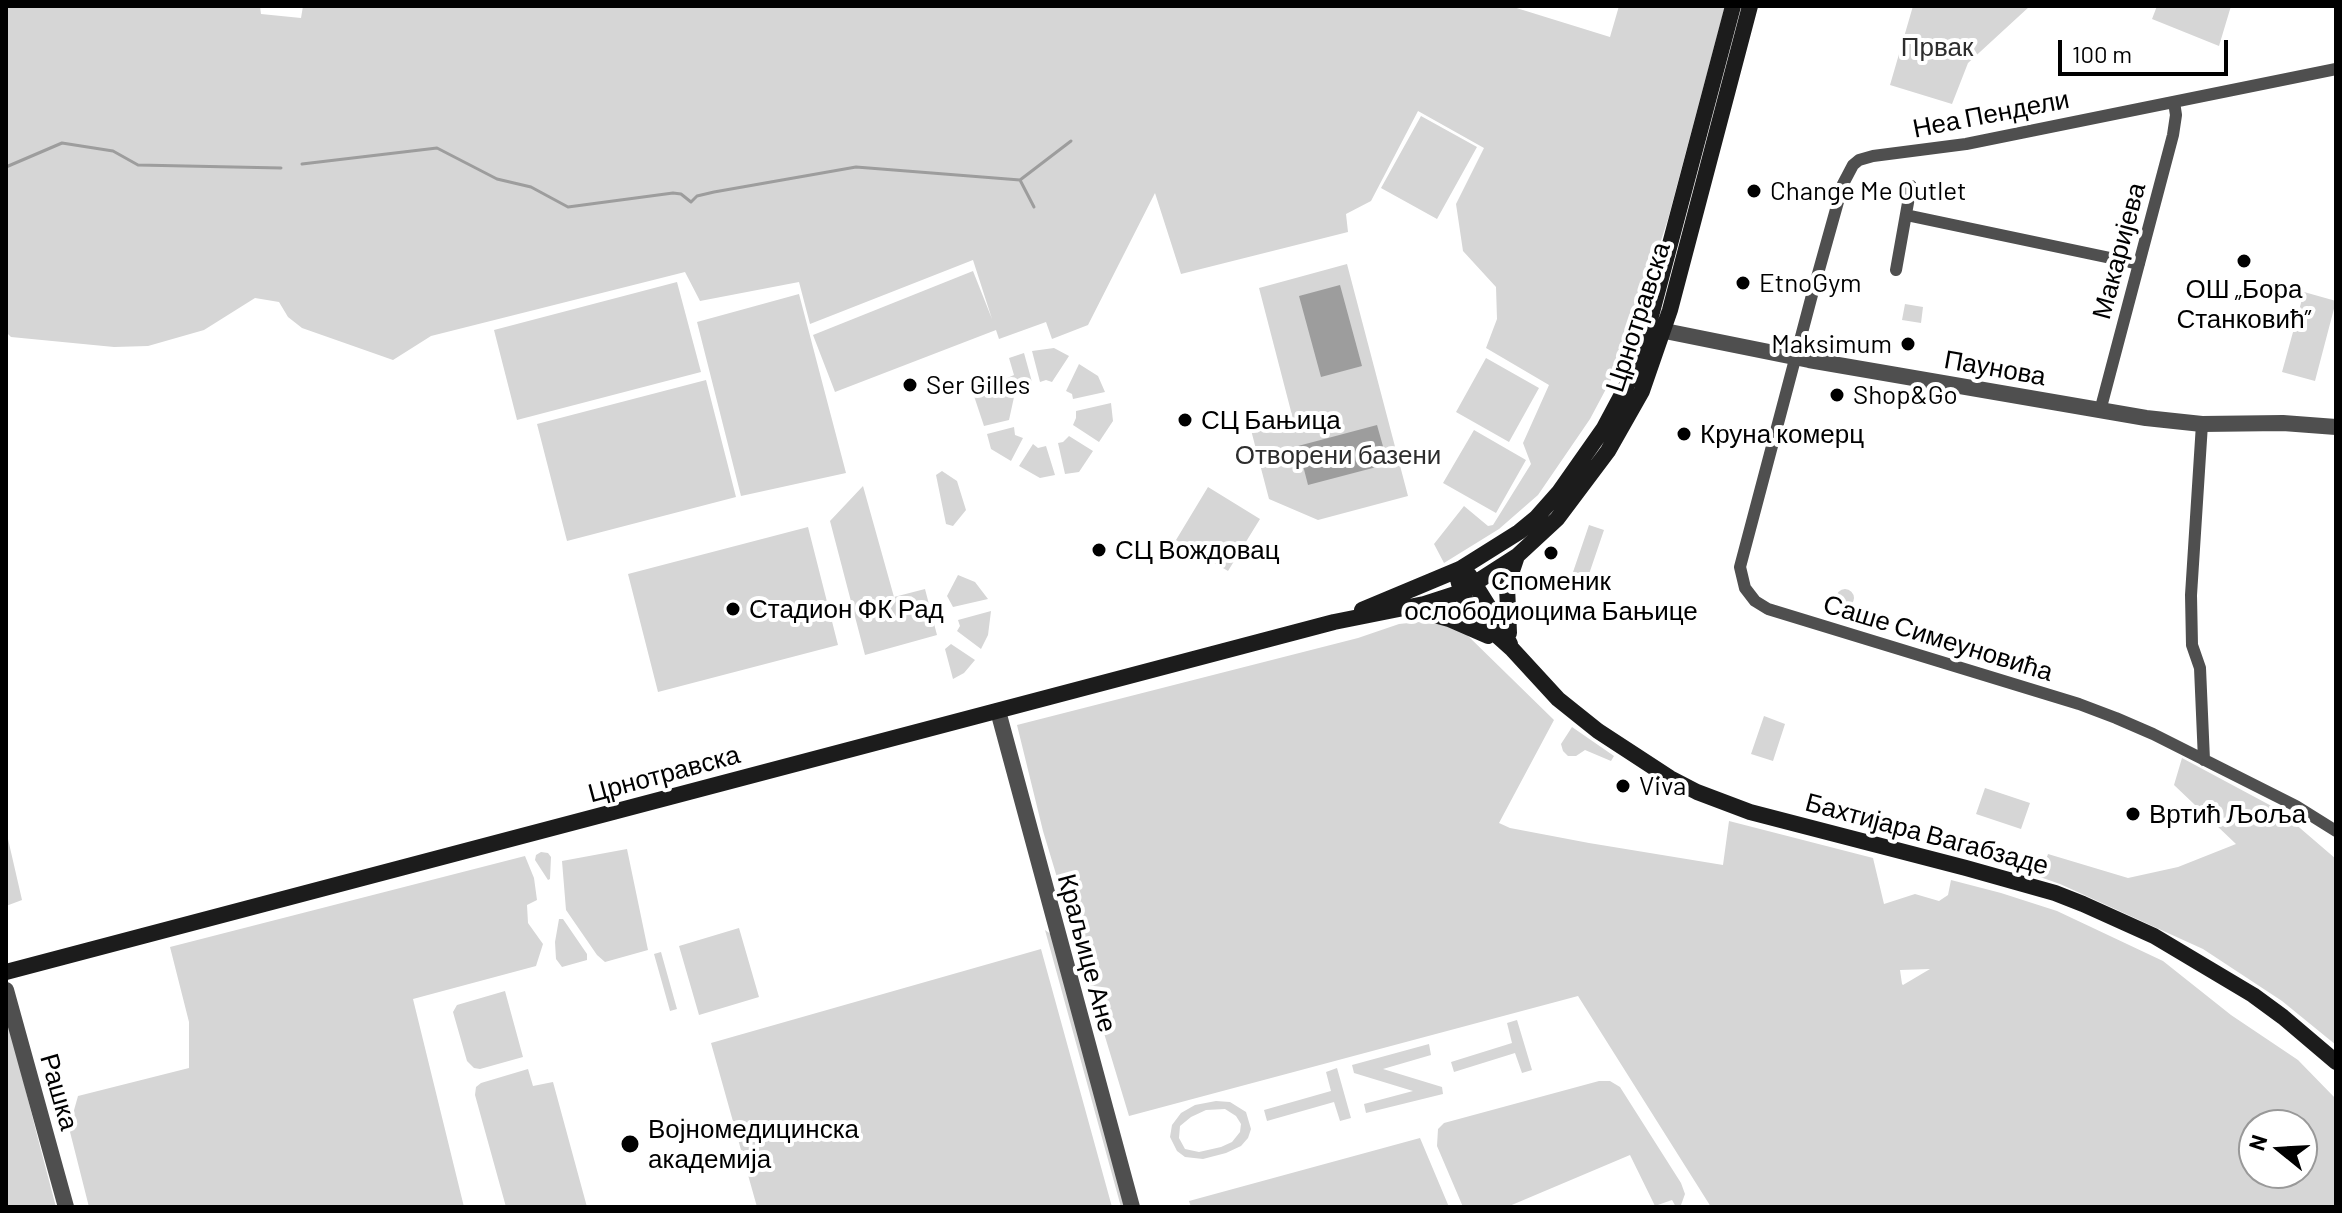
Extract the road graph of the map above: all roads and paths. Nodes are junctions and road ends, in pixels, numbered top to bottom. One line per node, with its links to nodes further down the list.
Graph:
1 (1733, 6): 9 (main road, Црнотравска)
2 (1750, 6): 9 (main road, Црнотравска)
3 (2336, 69): 4 (street, Неа Пендели)
4 (2174, 102): 7 (street, Макаријева); 10 (street, Неа Пендели)
5 (1911, 186): 6 (street)
6 (1906, 215): 7 (street); 8 (street)
7 (2139, 264): 11 (street, Макаријева)
8 (1896, 270)
9 (1656, 330): 10 (street, Паунова); 14 (main road, Црнотравска); 15 (main road, Црнотравска)
10 (1796, 357): 11 (street, Паунова); 21 (street, Саше Симеуновића)
11 (2100, 411): 12 (street, Паунова)
12 (2202, 424): 13 (street, Паунова); 21 (street)
13 (2336, 427)
14 (1517, 556): 16 (main road, Црнотравска); 19 (main road)
15 (1460, 569): 16 (main road, Бахтијара Вагабзаде); 18 (main road, Црнотравска)
16 (1468, 588): 17 (main road, Црнотравска); 19 (main road, Бахтијара Вагабзаде)
17 (1398, 610): 18 (main road, Црнотравска); 19 (main road)
18 (1334, 622): 20 (main road, Црнотравска)
19 (1512, 649): 25 (main road, Бахтијара Вагабзаде)
20 (998, 711): 23 (main road, Црнотравска); 27 (street, Краљице Ане)
21 (2204, 760): 22 (street, Саше Симеуновића)
22 (2336, 831)
23 (6, 972)
24 (6, 990): 26 (street, Рашка)
25 (2336, 1062)
26 (66, 1207)
27 (1132, 1207)

